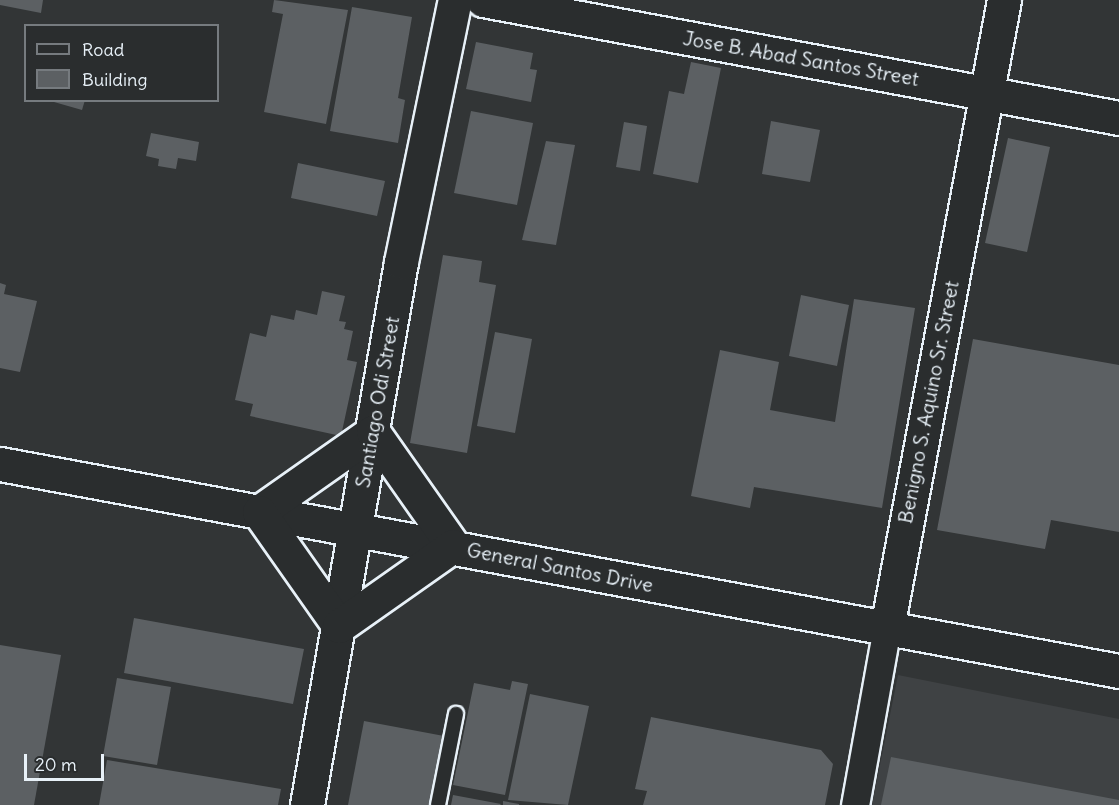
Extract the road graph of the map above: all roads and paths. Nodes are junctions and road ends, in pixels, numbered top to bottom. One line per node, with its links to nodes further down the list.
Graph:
1 (454, 0): 6 (main road, Santiago Odi Street)
2 (483, 0): 4 (main road, Jose B. Abad Santos Street)
3 (1004, 0): 4 (main road, Benigno S. Aquino Sr. Street)
4 (988, 92): 5 (main road, Jose B. Abad Santos Street); 12 (main road, Benigno S. Aquino Sr. Street)
5 (1119, 118)
6 (373, 432): 8 (main road); 9 (main road, Santiago Odi Street); 10 (main road)
7 (0, 464): 8 (main road, General Santos Drive)
8 (259, 512): 9 (main road, General Santos Drive); 11 (main road)
9 (356, 529): 10 (main road, General Santos Drive); 11 (main road, Santiago Odi Street)
10 (453, 546): 11 (main road); 12 (main road, General Santos Drive)
11 (339, 626): 15 (main road, Santiago Odi Street)
12 (887, 628): 13 (main road, General Santos Drive); 17 (street, Benigno S. Aquino Sr. Street)
13 (1119, 671)
14 (456, 714): 16 (lane)
15 (307, 805)
16 (438, 805)
17 (855, 805)

